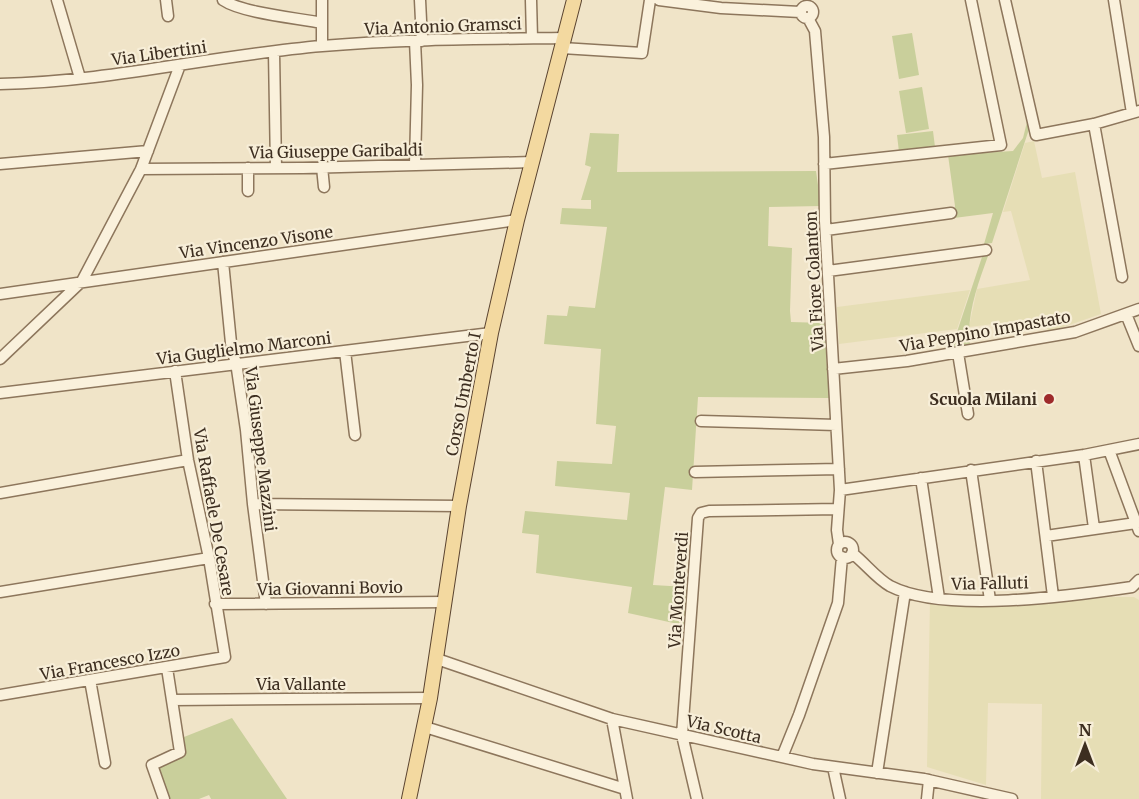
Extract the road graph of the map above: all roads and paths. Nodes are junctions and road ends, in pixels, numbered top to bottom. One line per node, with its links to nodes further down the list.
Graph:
1 (57, 0): 23 (street)
2 (166, 0): 15 (street)
3 (223, 0): 13 (street)
4 (322, 0): 16 (street)
5 (420, 0): 18 (street)
6 (531, 0): 17 (street)
7 (574, 0): 19 (main road, Corso Umberto I)
8 (650, 0): 19 (street, Via Antonio Gramsci)
9 (659, 0): 14 (street)
10 (971, 0): 31 (street)
11 (1005, 0): 26 (street)
12 (1114, 0): 25 (street)
13 (254, 5): 16 (street)
14 (806, 9): 31 (street, Via Fiore Colanton)
15 (168, 16)
16 (322, 23): 20 (street)
17 (532, 39): 18 (street, Via Antonio Gramsci); 19 (street, Via Antonio Gramsci)
18 (418, 41): 20 (street, Via Antonio Gramsci); 30 (street)
19 (563, 43): 28 (main road, Corso Umberto I)
20 (322, 46): 21 (street, Via Libertini)
21 (274, 52): 22 (street, Via Libertini); 34 (street)
22 (180, 65): 23 (street, Via Libertini); 27 (street)
23 (80, 78): 24 (street, Via Libertini)
24 (0, 84)
25 (1136, 112): 26 (street)
26 (1094, 124): 44 (street)
27 (148, 151): 29 (street); 35 (street)
28 (532, 162): 30 (street, Via Giuseppe Garibaldi); 39 (main road, Corso Umberto I)
29 (0, 164)
30 (415, 164): 32 (street, Via Giuseppe Garibaldi)
31 (824, 164): 40 (street, Via Fiore Colanton)
32 (322, 167): 34 (street, Via Giuseppe Garibaldi); 36 (street)
33 (248, 168): 34 (street, Via Giuseppe Garibaldi); 35 (street, Via Giuseppe Garibaldi); 37 (street)
34 (276, 168)
35 (141, 169): 45 (street)
36 (324, 187)
37 (248, 191)
38 (951, 213): 40 (street)
39 (517, 220): 42 (street, Via Vincenzo Visone); 49 (main road, Corso Umberto I)
40 (826, 230): 43 (street, Via Fiore Colanton)
41 (986, 250): 43 (street)
42 (223, 262): 45 (street, Via Vincenzo Visone); 54 (street, Via Giuseppe Mazzini)
43 (828, 272): 55 (street, Via Fiore Colanton)
44 (1122, 277)
45 (82, 281): 46 (street, Via Vincenzo Visone); 53 (street)
46 (0, 294)
47 (1139, 309): 48 (street, Via Peppino Impastato)
48 (1126, 314): 50 (street); 52 (street, Via Peppino Impastato)
49 (491, 333): 51 (street, Via Guglielmo Marconi); 74 (main road, Corso Umberto I)
50 (1139, 346)
51 (345, 351): 54 (street, Via Guglielmo Marconi); 61 (street)
52 (958, 353): 55 (street, Via Peppino Impastato); 58 (street)
53 (0, 359)
54 (236, 364): 56 (street, Via Guglielmo Marconi); 73 (street, Via Giuseppe Mazzini)
55 (833, 369): 60 (street, Via Fiore Colanton)
56 (175, 371): 57 (street, Via Guglielmo Marconi); 65 (street, Via Raffaele De Cesare)
57 (0, 393)
58 (968, 414)
59 (701, 421): 60 (street)
60 (836, 425): 67 (street, Via Fiore Colanton)
61 (355, 435)
62 (1139, 444): 63 (street)
63 (1109, 450): 64 (street); 76 (street)
64 (1084, 455): 66 (street); 77 (street)
65 (188, 460): 72 (street); 81 (street, Via Raffaele De Cesare)
66 (1036, 461): 68 (street); 78 (street)
67 (839, 469): 69 (street); 71 (street, Via Fiore Colanton)
68 (971, 470): 70 (street); 87 (street)
69 (695, 472)
70 (921, 478): 71 (street); 86 (street)
71 (840, 490): 75 (street, Via Fiore Colanton)
72 (0, 493)
73 (253, 504): 74 (street); 90 (street, Via Giuseppe Mazzini)
74 (459, 506): 88 (main road, Corso Umberto I)
75 (837, 509): 79 (street, Via Fiore Colanton); 100 (street, Via Monteverdi)
76 (1137, 527): 77 (street)
77 (1094, 528): 78 (street)
78 (1046, 536): 85 (street)
79 (839, 544): 80 (street, Via Falluti)
80 (847, 555): 84 (street, Via Falluti); 101 (street)
81 (209, 558): 83 (street); 89 (street, Via Raffaele De Cesare)
82 (1137, 587): 85 (street, Via Falluti)
83 (0, 592)
84 (904, 592): 86 (street, Via Falluti); 104 (street)
85 (1053, 596): 87 (street, Via Falluti)
86 (939, 598): 87 (street, Via Falluti)
87 (990, 600)
88 (445, 602): 90 (street, Via Giovanni Bovio); 92 (main road, Corso Umberto I)
89 (215, 604): 90 (street, Via Giovanni Bovio); 91 (street, Via Raffaele De Cesare)
90 (266, 604)
91 (225, 657): 93 (street, Via Francesco Izzo)
92 (436, 659): 96 (main road, Corso Umberto I); 98 (street, Via Scotta)
93 (167, 668): 94 (street, Via Francesco Izzo); 97 (street)
94 (90, 680): 95 (street, Via Francesco Izzo); 102 (street)
95 (0, 695)
96 (430, 698): 97 (street, Via Vallante); 99 (main road, Corso Umberto I)
97 (172, 700): 108 (street)
98 (612, 719): 100 (street, Via Scotta); 106 (street)
99 (425, 726): 106 (street); 109 (main road, Corso Umberto I)
100 (682, 735): 101 (street, Via Scotta); 110 (street)
101 (782, 757): 103 (street, Via Scotta)
102 (105, 763)
103 (833, 767): 104 (street, Via Scotta); 111 (street)
104 (877, 773): 105 (street, Via Scotta)
105 (929, 780): 107 (street, Via Scotta); 112 (street)
106 (626, 794)
107 (992, 797): 113 (street, Via Scotta)
108 (164, 799)
109 (409, 799)
110 (697, 799)
111 (840, 799)
112 (927, 799)
113 (1012, 799)

